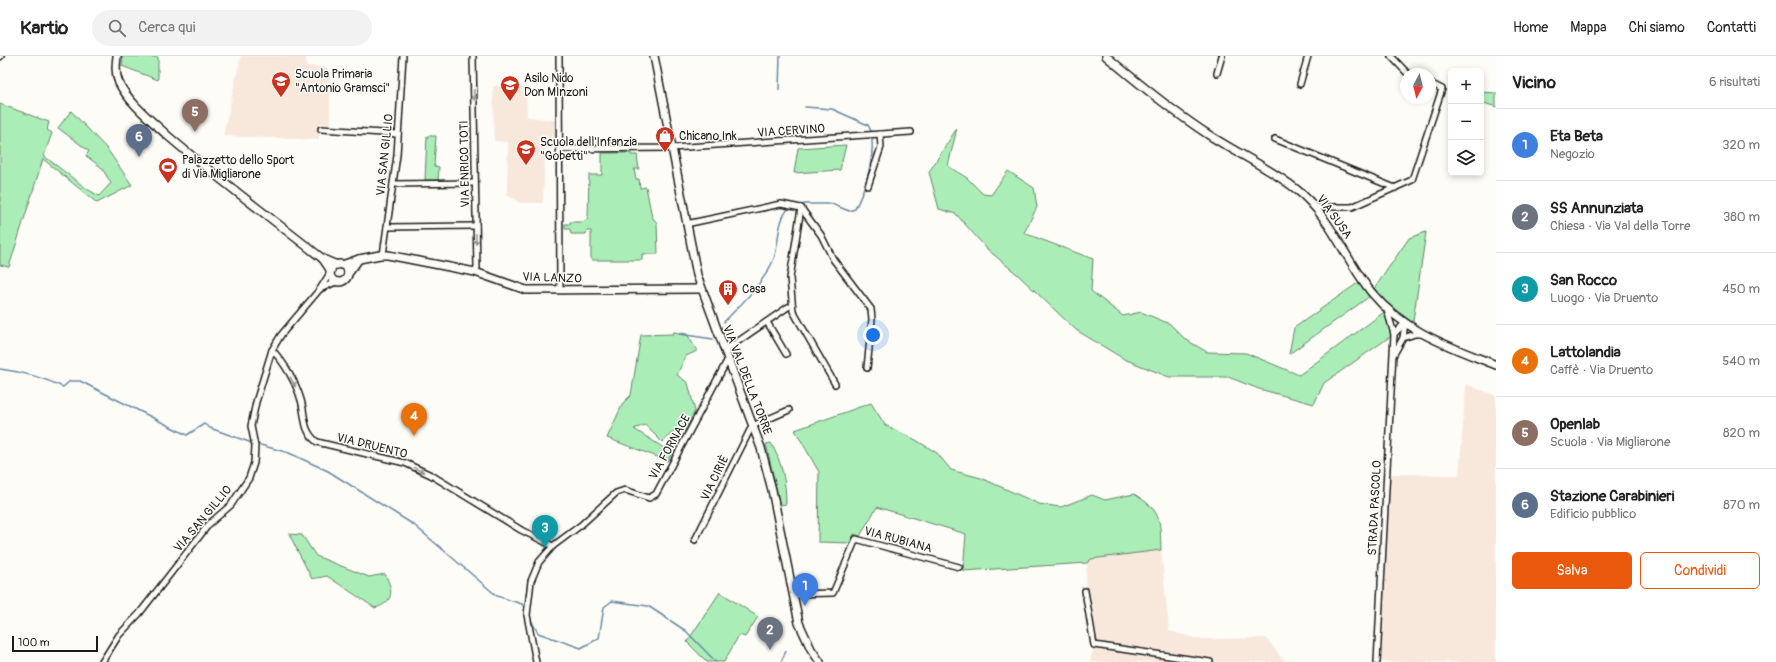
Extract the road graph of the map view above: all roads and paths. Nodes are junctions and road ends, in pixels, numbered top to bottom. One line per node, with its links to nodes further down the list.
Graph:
1 (117, 56): 31 (street)
2 (403, 56): 16 (street, VIA SAN GILLIO)
3 (473, 56): 21 (street, VIA ENRICO TOTI, one-way to 21)
4 (559, 56): 20 (street)
5 (654, 56): 19 (street, VIA VAL DELLA TORRE)
6 (1106, 56): 25 (street, VIA SUSA)
7 (1222, 56): 11 (street)
8 (1308, 56): 12 (street)
9 (1391, 56): 10 (street)
10 (1402, 68)
11 (1217, 73)
12 (1300, 84)
13 (1436, 86): 24 (street)
14 (321, 129): 16 (street)
15 (911, 132): 17 (street, VIA CERVINO)
16 (398, 134): 22 (street, VIA SAN GILLIO)
17 (880, 134): 19 (street, VIA CERVINO); 23 (street)
18 (1275, 139): 24 (street)
19 (672, 148): 20 (street, VIA CERVINO); 27 (street, VIA VAL DELLA TORRE)
20 (560, 149): 40 (street)
21 (475, 183): 22 (street); 28 (street, VIA ENRICO TOTI)
22 (392, 184): 29 (street, VIA SAN GILLIO)
23 (868, 186)
24 (1395, 188): 25 (street)
25 (1315, 207): 42 (street, VIA SUSA)
26 (801, 208): 27 (street); 54 (street); 55 (street)
27 (686, 224): 39 (street, VIA VAL DELLA TORRE)
28 (476, 226): 29 (street); 35 (street, VIA ENRICO TOTI, one-way to 35)
29 (386, 227): 30 (street, VIA SAN GILLIO)
30 (383, 255): 32 (street, VIA LANZO); 35 (street, VIA LANZO)
31 (322, 258): 33 (street); 34 (street)
32 (359, 259): 33 (street, VIA LANZO); 36 (street)
33 (339, 265): 34 (street); 36 (street)
34 (331, 272): 37 (street); 38 (street, VIA SAN GILLIO)
35 (475, 272): 40 (street, VIA LANZO)
36 (348, 274): 37 (street)
37 (338, 282): 38 (street)
38 (320, 289): 48 (street, VIA SAN GILLIO)
39 (701, 289): 40 (street, VIA LANZO); 49 (street, VIA VAL DELLA TORRE)
40 (560, 290)
41 (788, 307): 43 (street)
42 (1387, 310): 44 (street, VIA SUSA); 45 (street, STRADA PASCOLO)
43 (767, 322): 49 (street); 50 (street)
44 (1405, 323): 45 (street); 46 (street, VIA SUSA); 47 (street, STRADA PASCOLO)
45 (1394, 334): 51 (street, STRADA PASCOLO)
46 (1423, 334): 47 (street); 53 (street, VIA SUSA)
47 (1402, 338): 51 (street, STRADA PASCOLO)
48 (272, 350): 59 (street, VIA DRUENTO, one-way to 59); 63 (street, VIA SAN GILLIO)
49 (724, 351): 52 (street, VIA VAL DELLA TORRE)
50 (786, 354)
51 (1393, 356): 67 (street, STRADA PASCOLO)
52 (728, 361): 57 (street, VIA VAL DELLA TORRE); 59 (street, VIA FORNACE)
53 (1496, 365)
54 (867, 368)
55 (835, 384)
56 (789, 410): 57 (street)
57 (752, 426): 58 (street, VIA CIRIÈ); 62 (street, VIA VAL DELLA TORRE)
58 (695, 540)
59 (553, 546): 64 (street, VIA FORNACE)
60 (959, 567): 62 (street, VIA RUBIANA)
61 (1085, 591): 66 (street)
62 (794, 594): 65 (street, VIA VAL DELLA TORRE)
63 (102, 662)
64 (536, 662)
65 (820, 662)
66 (1210, 662)
67 (1377, 662)

